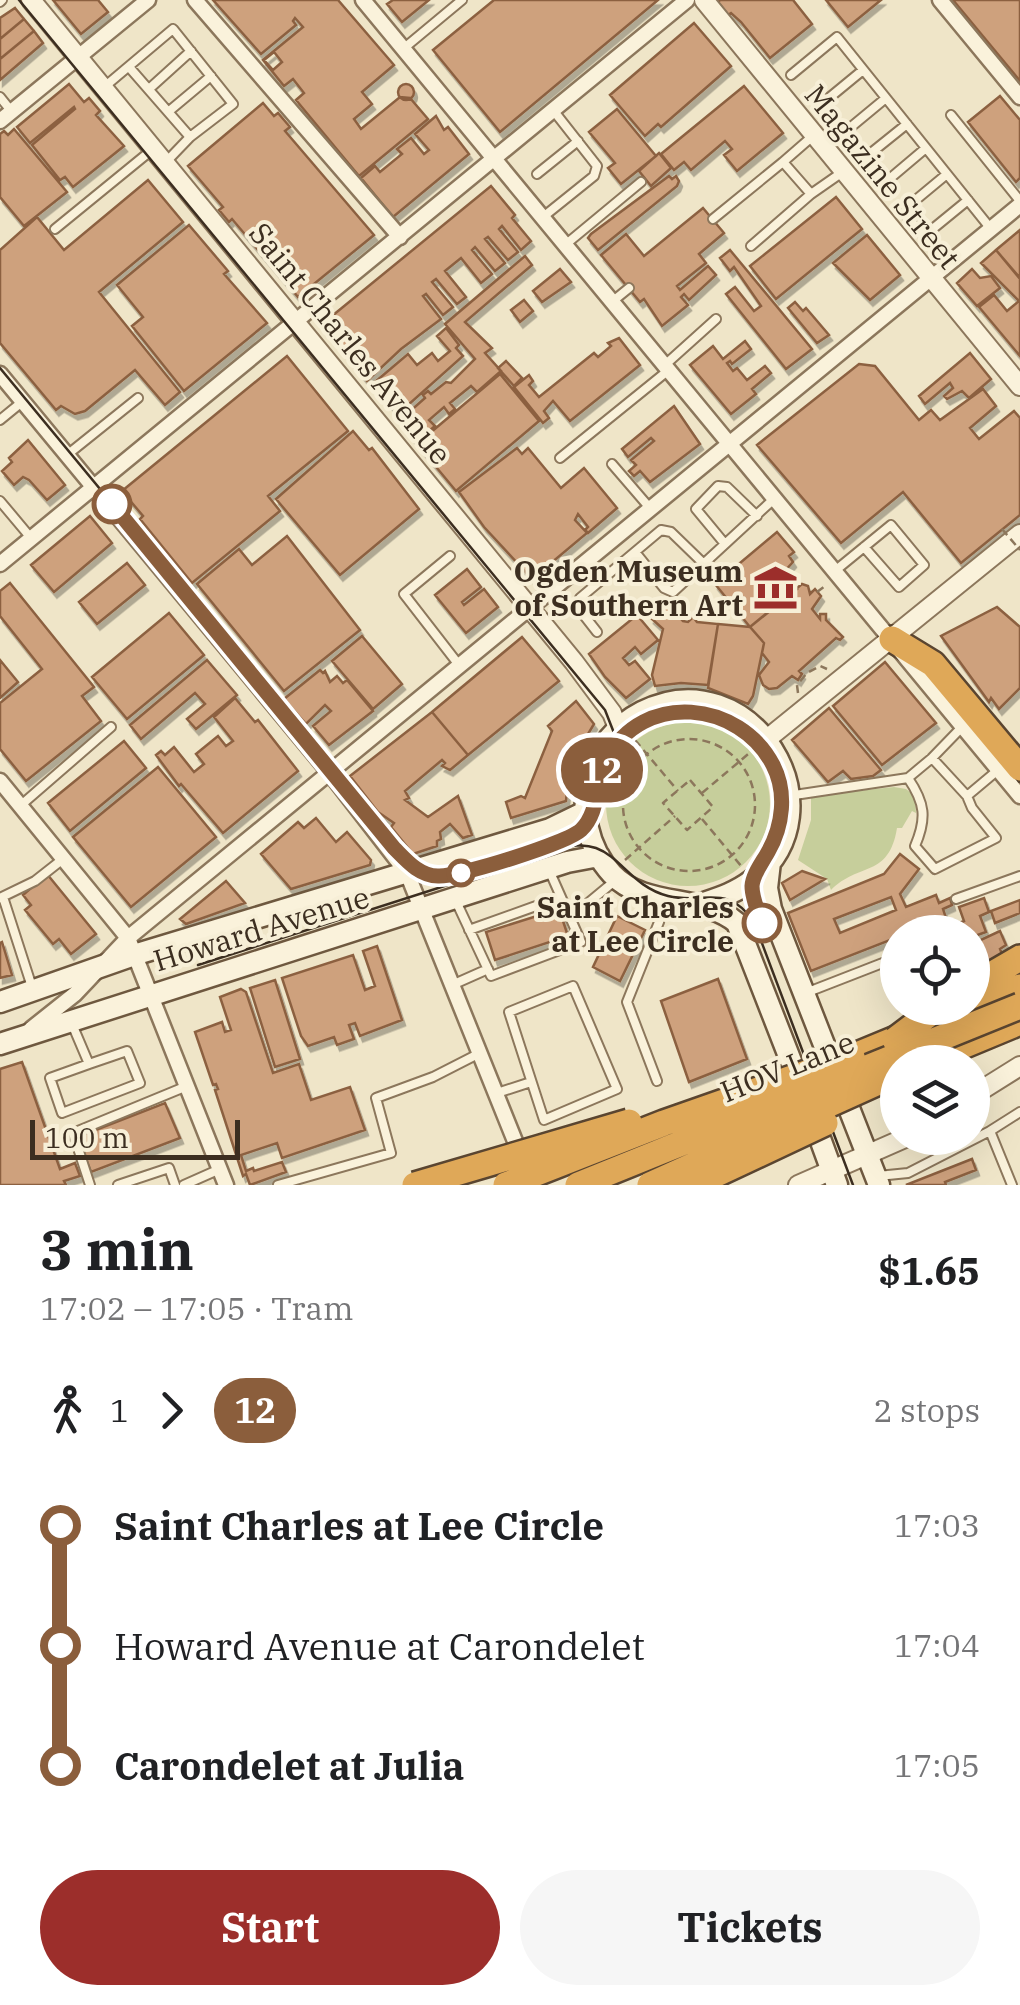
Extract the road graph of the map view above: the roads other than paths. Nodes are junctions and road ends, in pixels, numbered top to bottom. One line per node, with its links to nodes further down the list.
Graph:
1 (30, 0): 11 (street, Saint Charles Avenue)
2 (148, 0): 11 (street)
3 (195, 0): 45 (street)
4 (363, 0): 9 (street)
5 (462, 0): 9 (lane)
6 (687, 0): 22 (street)
7 (704, 0): 29 (street, Magazine Street)
8 (940, 0): 20 (street)
9 (403, 49): 32 (street)
10 (191, 52): 12 (lane); 14 (lane); 17 (lane)
11 (78, 58): 16 (street, Saint Charles Avenue); 25 (street)
12 (130, 67): 16 (lane); 17 (lane)
13 (863, 70): 15 (lane); 19 (lane); 21 (lane)
14 (211, 76): 23 (lane); 27 (lane)
15 (791, 76)
16 (102, 88): 31 (street, Saint Charles Avenue)
17 (148, 89): 23 (lane)
18 (0, 98): 25 (lane)
19 (886, 98): 26 (lane); 29 (lane)
20 (1020, 98)
21 (818, 107)
22 (553, 110): 28 (lane); 32 (street)
23 (168, 112): 27 (lane)
24 (951, 116): 40 (lane)
25 (6, 117)
26 (906, 124): 30 (lane); 30 (lane)
27 (190, 136): 31 (lane)
28 (578, 141): 35 (lane); 41 (lane)
29 (819, 142): 33 (lane); 34 (street, Magazine Street)
30 (926, 148): 36 (lane)
31 (159, 156): 44 (lane); 52 (street, Saint Charles Avenue)
32 (493, 158): 41 (street); 45 (street)
33 (783, 162): 38 (lane); 42 (lane)
34 (844, 172): 38 (lane); 48 (street, Magazine Street)
35 (538, 174)
36 (948, 174): 39 (lane); 39 (lane)
37 (641, 182): 46 (lane)
38 (811, 194): 47 (lane)
39 (968, 200): 43 (lane)
40 (1020, 203): 43 (street)
41 (542, 218): 46 (street)
42 (713, 219)
43 (991, 228): 48 (street)
44 (55, 229)
45 (400, 237): 52 (street)
46 (565, 244): 50 (street)
47 (750, 246)
48 (930, 278): 55 (street, Magazine Street); 59 (street)
49 (629, 288): 50 (lane)
50 (613, 301): 53 (street)
51 (716, 319): 53 (lane)
52 (295, 322): 63 (street); 77 (street, Saint Charles Avenue)
53 (668, 366): 59 (street); 61 (lane)
54 (0, 374): 57 (street)
55 (1020, 386)
56 (138, 398): 60 (lane)
57 (22, 402): 58 (lane); 60 (street)
58 (0, 420)
59 (730, 441): 64 (street); 66 (street)
60 (66, 456): 63 (street)
61 (560, 458)
62 (612, 464): 66 (lane)
63 (93, 488): 69 (street); 87 (street)
64 (776, 498): 67 (lane); 76 (street)
65 (0, 501): 69 (lane)
66 (649, 508): 77 (street)
67 (756, 516): 70 (lane); 70 (lane)
68 (1011, 532): 79 (street)
69 (31, 538): 74 (street)
70 (725, 544): 75 (lane)
71 (864, 547): 71 (lane); 76 (lane)
72 (634, 552): 75 (lane); 75 (lane); 78 (lane)
73 (450, 556): 80 (lane)
74 (0, 564)
75 (704, 564)
76 (836, 570): 79 (street)
77 (529, 607): 80 (street); 83 (street, Saint Charles Avenue)
78 (597, 632)
79 (892, 639): 81 (street); 84 (street); 86 (highway)
80 (459, 665): 87 (street)
81 (962, 726): 85 (lane); 86 (street)
82 (111, 727): 93 (lane)
83 (626, 733): 84 (main road); 94 (main road)
84 (760, 744): 90 (main road)
85 (932, 758): 88 (lane); 91 (lane)
86 (1009, 769): 91 (lane); 92 (street)
87 (329, 772): 100 (street); 112 (street)
88 (908, 778): 90 (lane); 91 (lane)
89 (0, 782): 93 (street)
90 (788, 796): 97 (main road)
91 (967, 796)
92 (1020, 796)
93 (20, 806): 96 (street)
94 (585, 812): 95 (main road); 100 (main road, Howard Avenue)
95 (598, 856): 98 (main road, Howard Avenue); 99 (main road)
96 (63, 858): 102 (lane); 112 (street)
97 (770, 862): 107 (main road); 128 (main road)
98 (548, 869): 103 (lane); 105 (main road, Howard Avenue)
99 (620, 870): 106 (main road); 109 (lane)
100 (407, 873): 108 (street); 112 (main road, Howard Avenue)
101 (1020, 876): 104 (lane)
102 (1, 897): 126 (lane)
103 (562, 897): 109 (lane); 110 (lane)
104 (956, 898)
105 (455, 899): 108 (main road, Howard Avenue); 110 (lane)
106 (664, 901): 107 (main road); 146 (lane)
107 (696, 906): 145 (main road)
108 (421, 910): 124 (street); 127 (main road, Howard Avenue)
109 (570, 918): 114 (lane)
110 (470, 930): 120 (lane)
111 (556, 940): 114 (lane)
112 (133, 946): 122 (main road, Howard Avenue); 127 (street)
113 (531, 948): 117 (lane)
114 (559, 950): 117 (lane)
115 (509, 955): 119 (lane)
116 (1020, 958): 123 (highway)
117 (535, 960): 119 (lane)
118 (880, 964): 128 (lane)
119 (513, 968): 120 (lane)
120 (488, 969): 124 (lane)
121 (1020, 969): 129 (street)
122 (96, 971): 126 (main road, Howard Avenue); 139 (street)
123 (990, 976)
124 (452, 985): 141 (street)
125 (1020, 987): 130 (highway)
126 (34, 991): 131 (main road, Howard Avenue)
127 (151, 994): 133 (main road, Howard Avenue); 150 (street)
128 (804, 994): 142 (main road)
129 (990, 995)
130 (990, 999)
131 (0, 1002)
132 (1020, 1006): 170 (highway, HOV Lane, bridge)
133 (70, 1020): 139 (main road, Howard Avenue); 143 (lane)
134 (1020, 1022): 140 (highway)
135 (915, 1025): 138 (highway, bridge)
136 (926, 1025): 142 (street)
137 (929, 1025): 138 (highway, bridge)
138 (895, 1040): 154 (highway, bridge)
139 (9, 1041)
140 (967, 1045)
141 (480, 1053): 151 (street); 168 (lane)
142 (832, 1063): 145 (street); 157 (main road)
143 (89, 1064): 143 (lane)
144 (1020, 1066): 149 (street)
145 (798, 1079): 160 (main road); 162 (street)
146 (656, 1080)
147 (531, 1082): 147 (lane); 151 (lane)
148 (880, 1082): 171 (highway, bridge)
149 (990, 1085)
150 (187, 1086): 159 (street); 163 (lane)
151 (497, 1093): 162 (street)
152 (880, 1098): 172 (highway, bridge)
153 (1020, 1112): 155 (lane)
154 (664, 1123): 162 (highway, bridge); 169 (highway, bridge)
155 (990, 1131): 174 (lane)
156 (880, 1149): 157 (street)
157 (868, 1155): 160 (street); 161 (main road)
158 (942, 1155): 161 (lane)
159 (220, 1170): 166 (lane); 167 (street)
160 (835, 1178): 173 (street)
161 (877, 1181)
162 (519, 1184)
163 (90, 1185)
164 (118, 1185): 165 (lane)
165 (174, 1185)
166 (184, 1185)
167 (226, 1185)
168 (278, 1185)
169 (414, 1185)
170 (578, 1185)
171 (650, 1185)
172 (694, 1185)
173 (798, 1185)
174 (1012, 1185)

